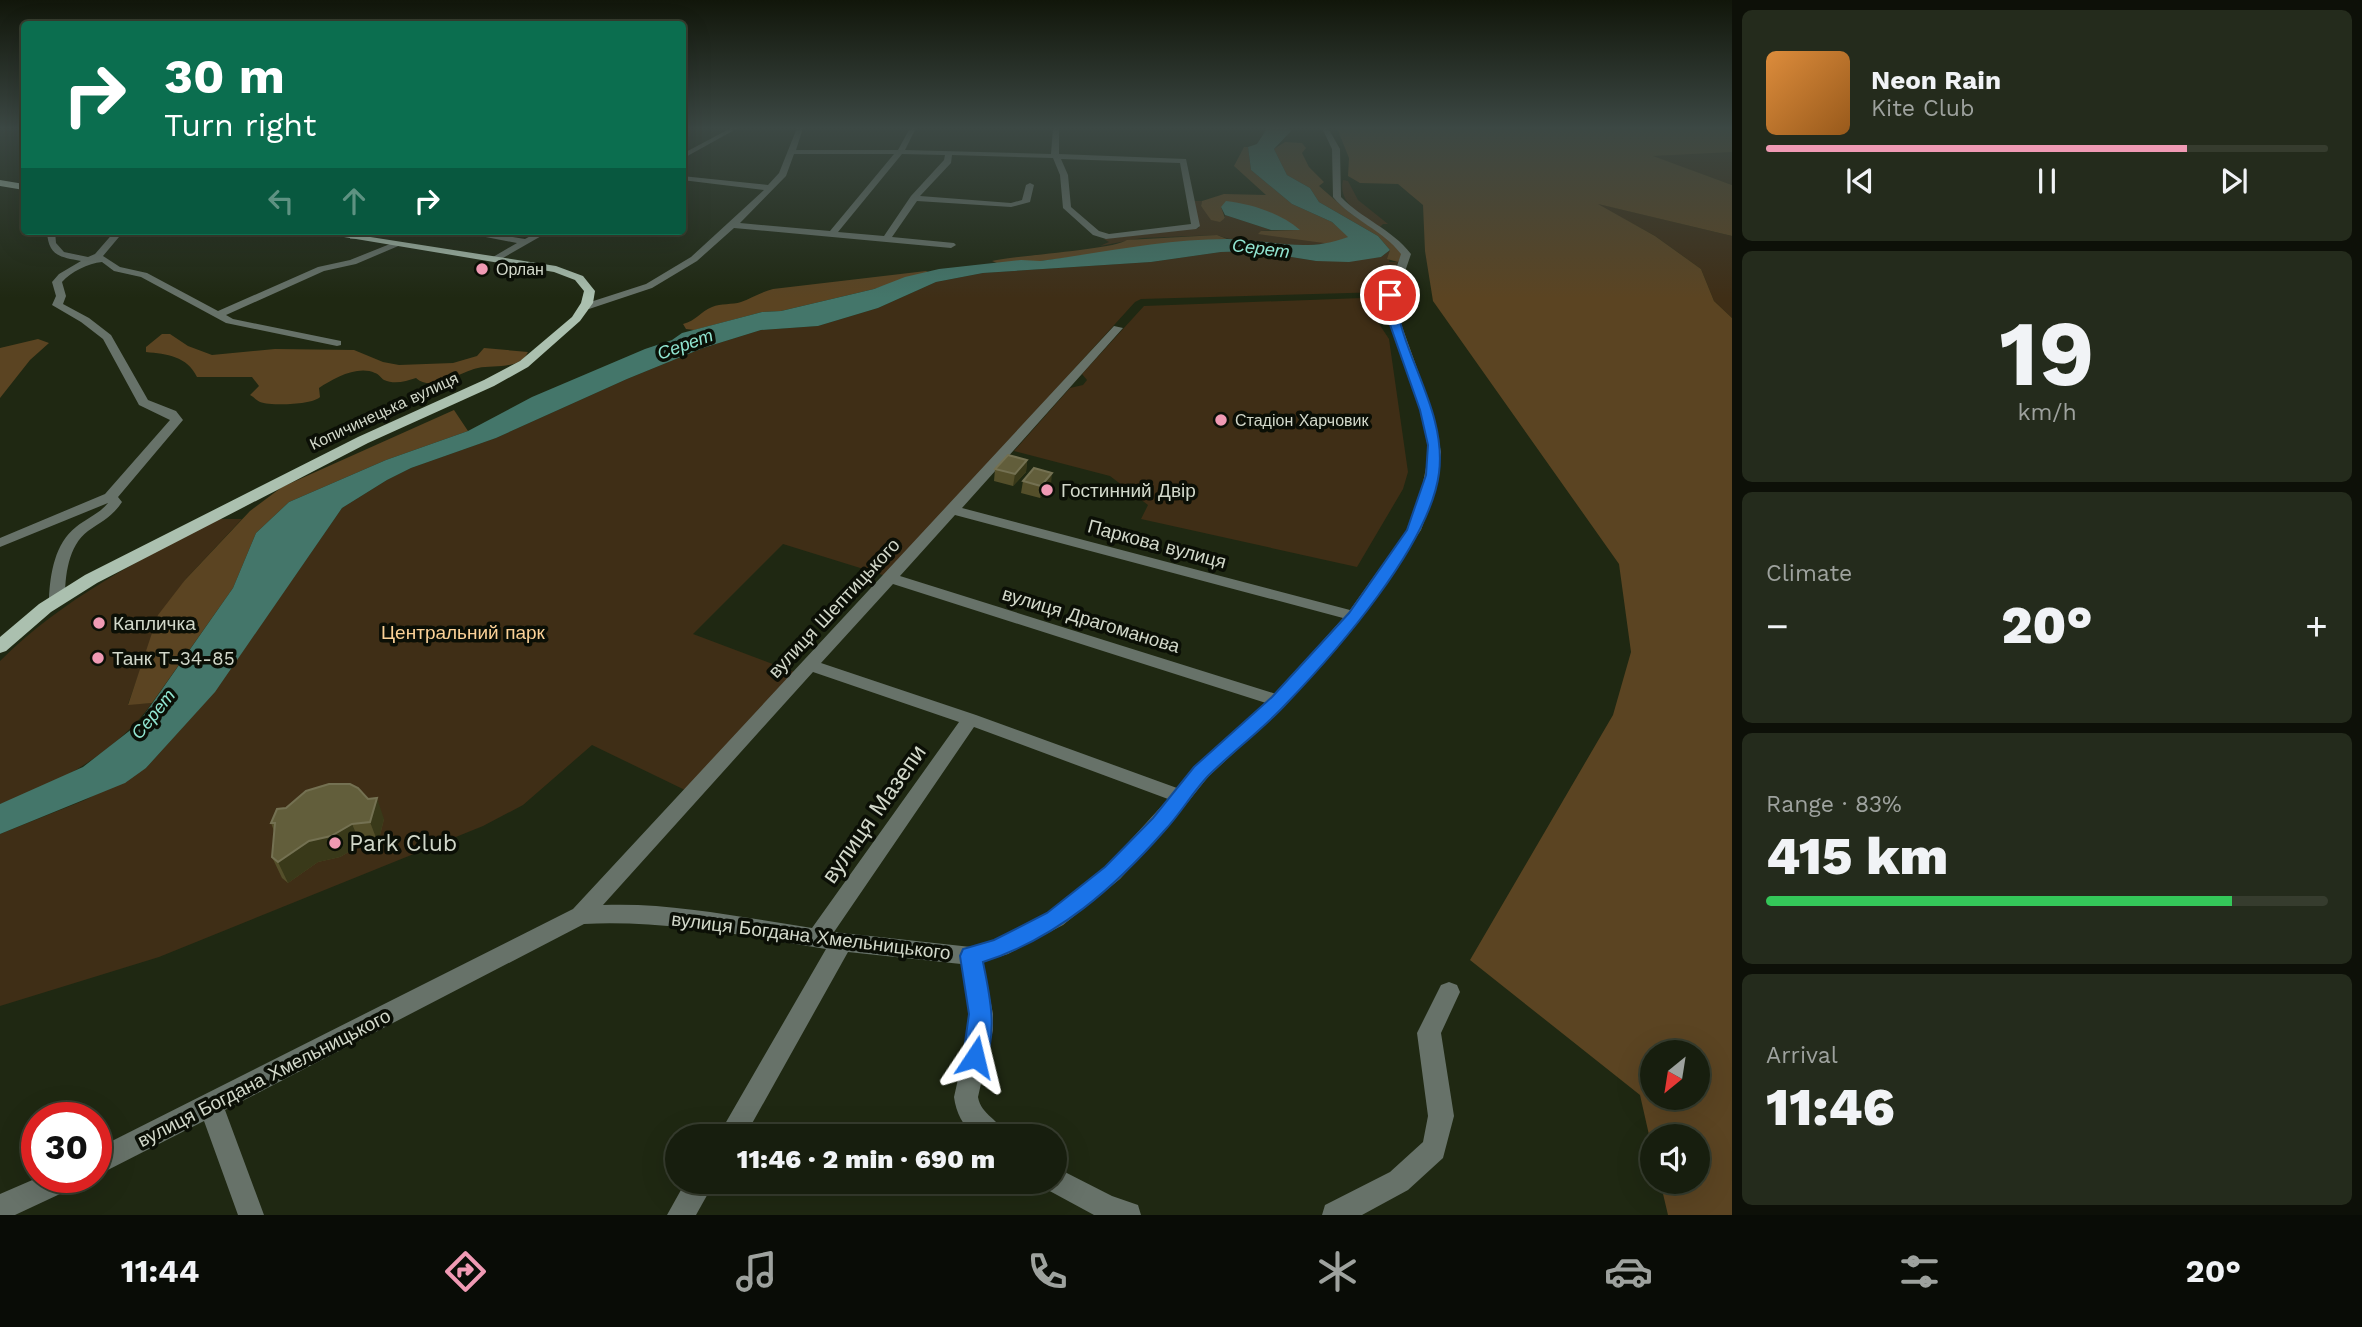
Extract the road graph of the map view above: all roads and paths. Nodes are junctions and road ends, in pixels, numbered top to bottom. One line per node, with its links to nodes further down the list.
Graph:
1 (742, 185): 9 (street)
2 (773, 185): 9 (street)
3 (873, 185): 12 (street)
4 (926, 185): 10 (street)
5 (1030, 185): 10 (street)
6 (1067, 185): 7 (street)
7 (1187, 185)
8 (1337, 185): 35 (street, вулиця Богдана Хмельницького)
9 (771, 188): 11 (street)
10 (914, 198): 20 (street)
11 (732, 225): 12 (street); 26 (street)
12 (832, 234): 20 (street)
13 (51, 235): 25 (street)
14 (116, 235): 25 (street)
15 (340, 235): 19 (main road)
16 (357, 235): 19 (street)
17 (483, 235): 21 (street)
18 (539, 235): 21 (street)
19 (353, 237): 22 (main road)
20 (887, 238): 23 (street)
21 (526, 242): 24 (street)
22 (398, 244): 24 (main road); 27 (street)
23 (951, 245)
24 (496, 259): 26 (main road)
25 (88, 260): 27 (street); 30 (street)
26 (585, 307): 34 (main road, Копичинецька вулиця)
27 (219, 314): 29 (street)
28 (1118, 328): 31 (street, вулиця Шептицького)
29 (337, 343)
30 (110, 496): 32 (street); 34 (street)
31 (950, 509): 33 (street, вулиця Шептицького); 35 (street, Паркова вулиця)
32 (0, 542)
33 (891, 579): 37 (street, вулиця Шептицького); 38 (street, вулиця Драгоманова)
34 (57, 599): 36 (main road, Копичинецька вулиця)
35 (1354, 617): 38 (street, вулиця Богдана Хмельницького)
36 (0, 647)
37 (809, 665): 39 (street); 41 (street, вулиця Шептицького)
38 (1279, 701): 40 (street, вулиця Богдана Хмельницького)
39 (970, 719): 40 (street); 42 (street, вулиця Мазепи)
40 (1182, 797): 44 (street, вулиця Богдана Хмельницького)
41 (581, 915): 42 (street, вулиця Богдана Хмельницького); 46 (street, вулиця Богдана Хмельницького)
42 (818, 937): 43 (street, вулиця Богдана Хмельницького)
43 (842, 942): 44 (street, вулиця Богдана Хмельницького); 47 (street)
44 (971, 956): 48 (street)
45 (1449, 992): 57 (street)
46 (211, 1107): 49 (street, вулиця Богдана Хмельницького); 54 (street)
47 (738, 1124)
48 (979, 1124)
49 (112, 1155)
50 (1067, 1186): 56 (street)
51 (33, 1193): 53 (street)
52 (694, 1194): 55 (street)
53 (0, 1208)
54 (251, 1215)
55 (680, 1215)
56 (1128, 1215)
57 (1335, 1215)

